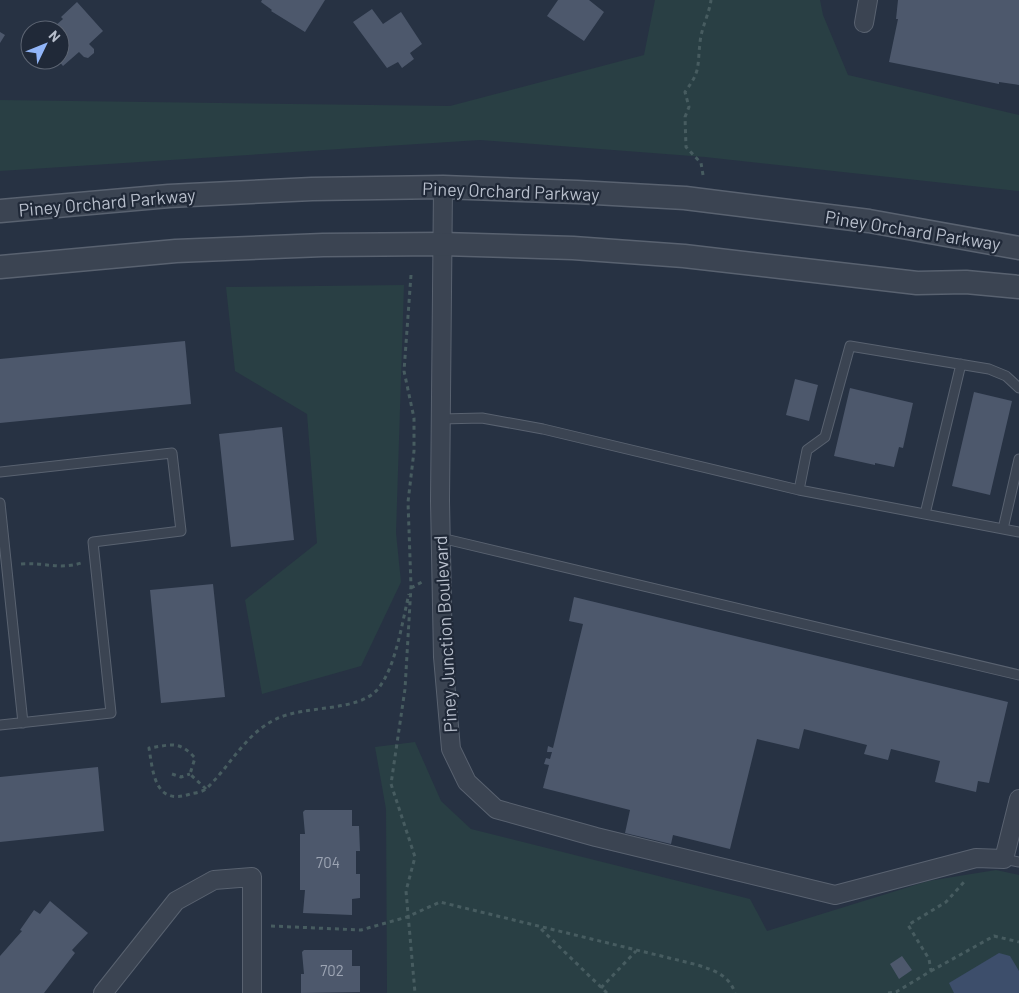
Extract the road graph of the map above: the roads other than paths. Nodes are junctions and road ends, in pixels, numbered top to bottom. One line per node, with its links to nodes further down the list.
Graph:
1 (868, 0): 2 (street)
2 (864, 23)
3 (443, 187): 4 (street, Piney Orchard Parkway); 5 (street, Piney Junction Boulevard); 6 (street, Piney Orchard Parkway)
4 (0, 211)
5 (442, 244): 7 (street); 8 (street); 11 (street, Piney Junction Boulevard)
6 (1019, 248)
7 (0, 267)
8 (1019, 287)
9 (961, 364): 10 (lane); 14 (lane); 16 (lane)
10 (1019, 388)
11 (441, 419): 14 (lane); 19 (street, Piney Junction Boulevard)
12 (1019, 459): 17 (lane)
13 (0, 472): 21 (lane)
14 (799, 490): 16 (lane)
15 (0, 503): 21 (lane)
16 (925, 514): 17 (lane)
17 (1003, 529): 18 (lane)
18 (1019, 532)
19 (440, 538): 20 (lane); 24 (street, Piney Junction Boulevard)
20 (1019, 675)
21 (23, 723): 22 (lane)
22 (0, 725)
23 (1019, 799): 24 (street)
24 (1012, 860)
25 (103, 993): 26 (street)
26 (252, 993)

